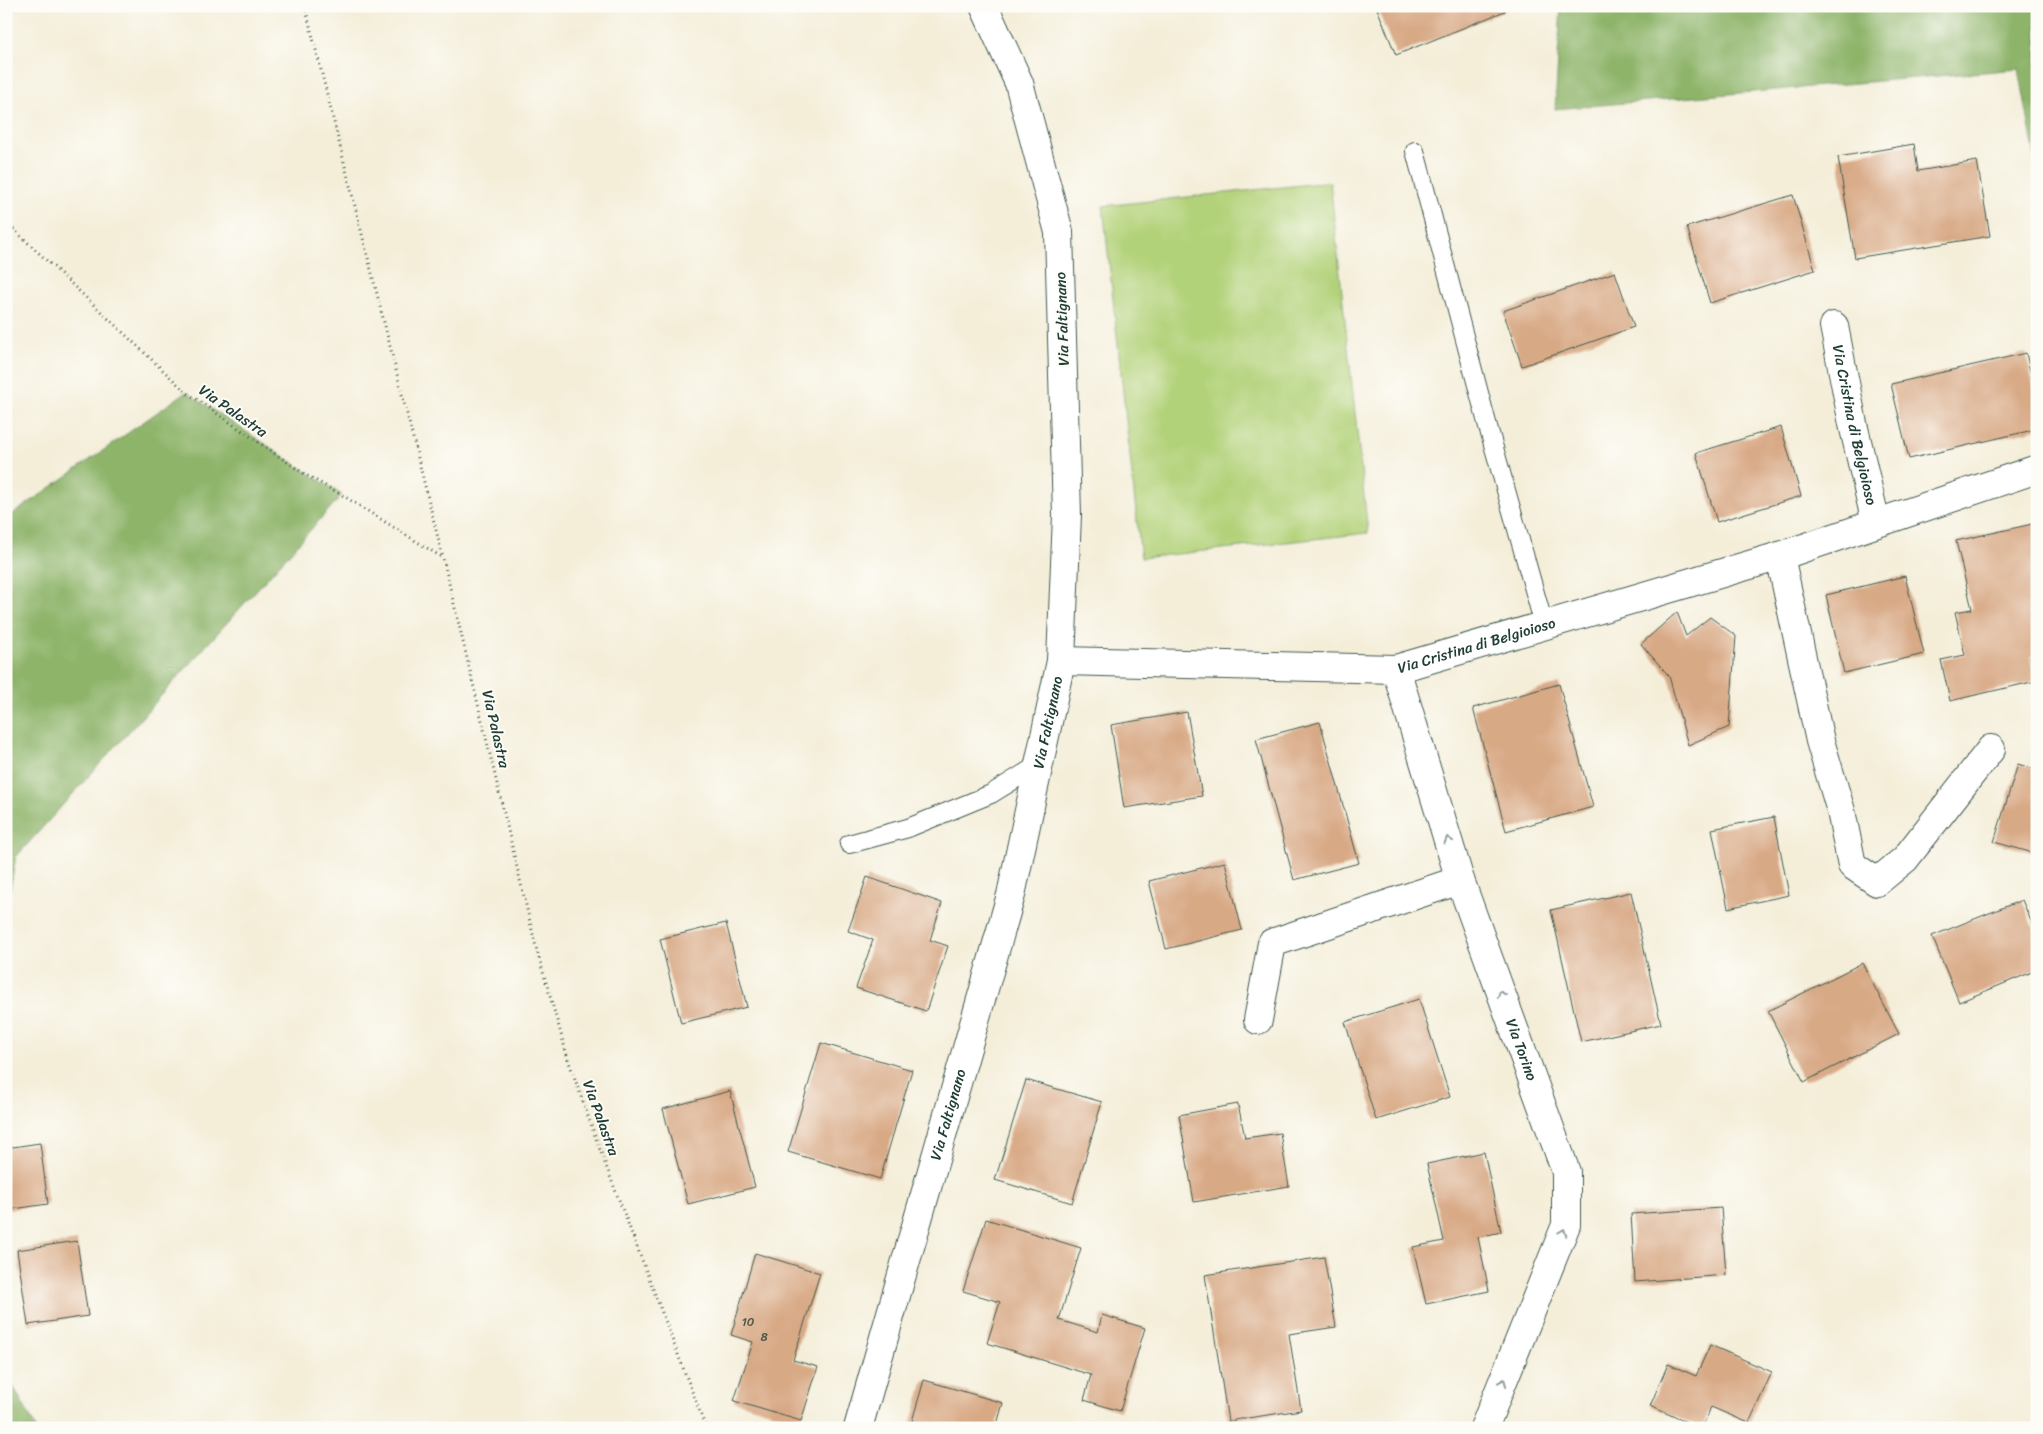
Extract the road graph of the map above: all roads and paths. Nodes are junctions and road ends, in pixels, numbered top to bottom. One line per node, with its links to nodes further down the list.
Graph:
1 (305, 6): 9 (path)
2 (984, 6): 11 (street, Via Faltignano)
3 (1415, 151): 10 (lane)
4 (6, 222): 9 (path, Via Palastra)
5 (1834, 326): 7 (street, Via Cristina di Belgioioso)
6 (2037, 468): 7 (street, Via Cristina di Belgioioso)
7 (1876, 523): 8 (street, Via Cristina di Belgioioso)
8 (1780, 556): 10 (street, Via Cristina di Belgioioso); 13 (street)
9 (444, 558): 18 (path, Via Palastra)
10 (1544, 625): 12 (street, Via Cristina di Belgioioso)
11 (1061, 661): 12 (street, Via Cristina di Belgioioso); 14 (street, Via Faltignano)
12 (1396, 668): 16 (street, Via Torino, one-way to 12)
13 (1991, 749)
14 (1038, 765): 15 (lane); 19 (street, Via Faltignano)
15 (849, 844)
16 (1460, 880): 17 (street); 20 (street, Via Torino, one-way to 16)
17 (1258, 1020)
18 (706, 1428)
19 (858, 1428)
20 (1484, 1428)

